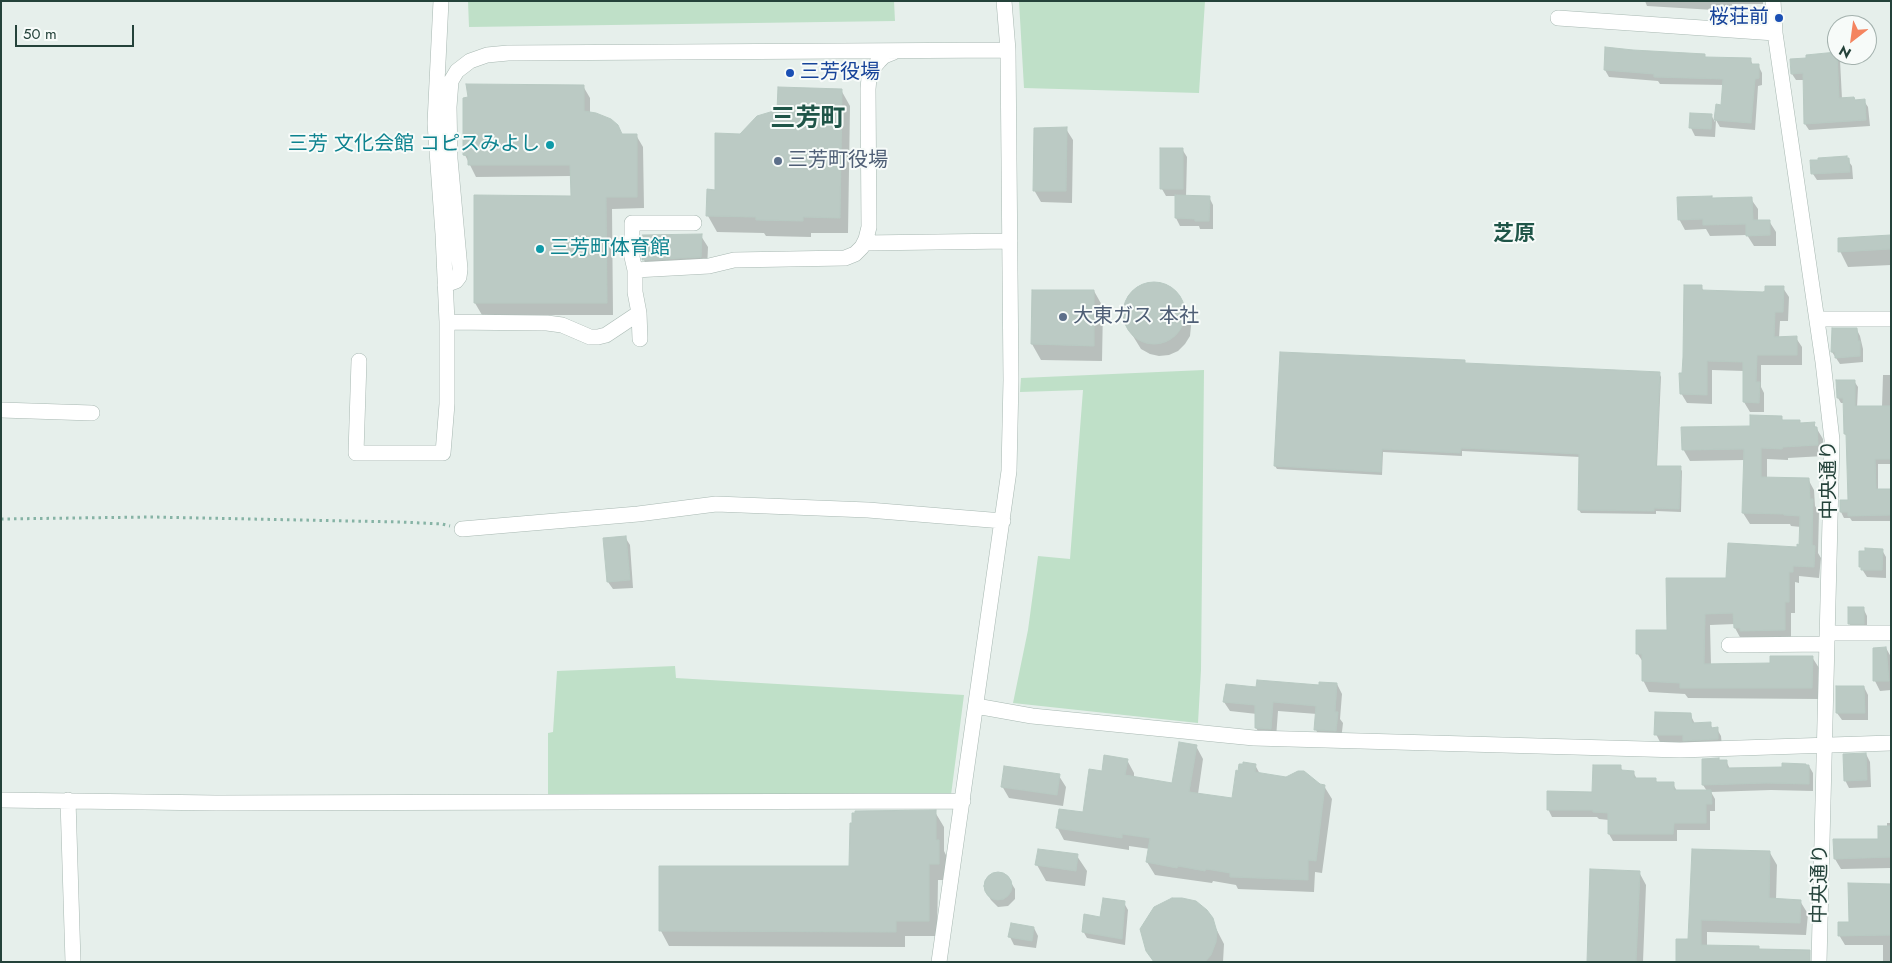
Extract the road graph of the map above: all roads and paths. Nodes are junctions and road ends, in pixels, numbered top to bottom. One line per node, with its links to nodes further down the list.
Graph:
1 (442, 1): 12 (street)
2 (1004, 1): 6 (street)
3 (1772, 1): 5 (street, 中央通り)
4 (1558, 18): 5 (street)
5 (1775, 33): 14 (street, 中央通り)
6 (1008, 50): 7 (street); 9 (street)
7 (896, 51): 10 (street); 12 (street)
8 (694, 223): 11 (street)
9 (1010, 241): 10 (street); 22 (street)
10 (864, 243): 11 (street)
11 (635, 270): 13 (street)
12 (445, 285): 16 (street)
13 (638, 313): 16 (street); 17 (street)
14 (1818, 319): 15 (street); 25 (street, 中央通り)
15 (1891, 319)
16 (447, 322): 18 (street)
17 (640, 339)
18 (359, 361)
19 (1, 410): 20 (street)
20 (92, 413)
21 (1, 519): 23 (path)
22 (1002, 521): 23 (street); 27 (street)
23 (462, 529)
24 (1891, 633): 25 (street)
25 (1827, 639): 26 (street); 29 (street, 中央通り)
26 (1729, 645)
27 (976, 706): 29 (street); 32 (street)
28 (1891, 743): 29 (street)
29 (1825, 744): 35 (street, 中央通り)
30 (1, 800): 31 (street)
31 (68, 800): 32 (street); 33 (street)
32 (963, 801): 34 (street)
33 (73, 962)
34 (940, 962)
35 (1819, 962)

